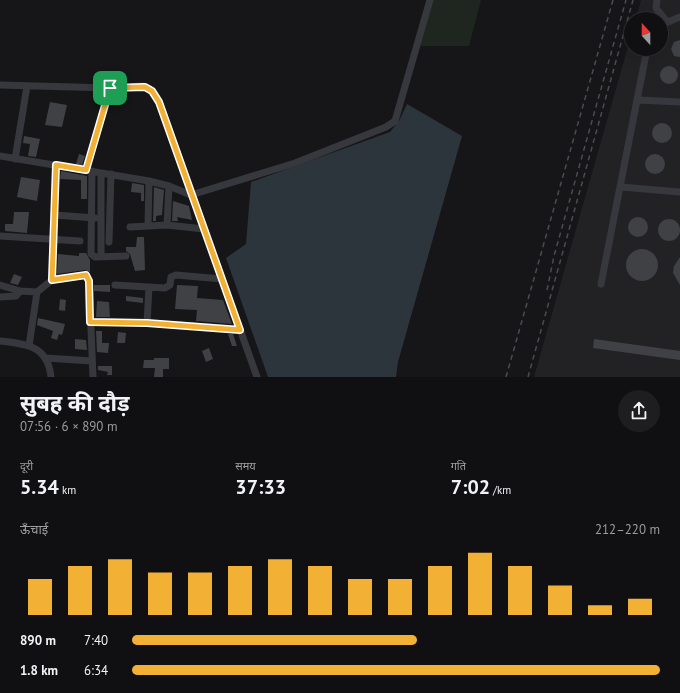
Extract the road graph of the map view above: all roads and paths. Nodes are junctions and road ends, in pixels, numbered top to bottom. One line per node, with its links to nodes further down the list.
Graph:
1 (430, 0): 22 (street)
2 (657, 0): 3 (street)
3 (658, 12)
4 (680, 18): 5 (street)
5 (668, 22)
6 (646, 56): 10 (street)
7 (0, 85): 8 (street)
8 (27, 86): 9 (street); 13 (street)
9 (110, 88): 15 (street); 22 (street)
10 (638, 100): 11 (street); 20 (street)
11 (680, 102)
12 (0, 156): 13 (street)
13 (15, 159): 14 (street)
14 (56, 165): 15 (street); 23 (street)
15 (89, 170): 16 (street); 24 (street)
16 (101, 172): 17 (street); 25 (street)
17 (111, 174): 18 (street); 26 (street)
18 (149, 181): 19 (street); 28 (street)
19 (169, 186): 22 (street); 27 (street)
20 (621, 187): 21 (street); 39 (street)
21 (680, 192)
22 (191, 195): 30 (street)
23 (55, 215): 24 (street); 32 (street)
24 (92, 218): 25 (street); 36 (street)
25 (101, 219): 26 (street); 36 (street)
26 (109, 219): 34 (street)
27 (167, 225): 28 (street); 30 (street)
28 (148, 226): 29 (street)
29 (130, 227)
30 (204, 229): 37 (street)
31 (0, 236): 32 (street)
32 (54, 240): 33 (street); 38 (street)
33 (80, 241)
34 (109, 242)
35 (126, 256): 36 (street)
36 (101, 257)
37 (222, 279): 42 (street); 48 (street)
38 (52, 280): 44 (street); 46 (street)
39 (601, 284)
40 (0, 285): 43 (street)
41 (115, 285): 42 (street)
42 (149, 288): 47 (street)
43 (20, 291): 44 (street); 45 (street)
44 (37, 292): 50 (street)
45 (0, 297)
46 (90, 322): 47 (street); 52 (street)
47 (147, 323): 48 (street)
48 (240, 330): 55 (street)
49 (0, 341): 50 (street)
50 (29, 346): 51 (street)
51 (46, 358): 52 (street); 53 (street)
52 (92, 361): 54 (street)
53 (51, 377)
54 (93, 377)
55 (257, 377)

